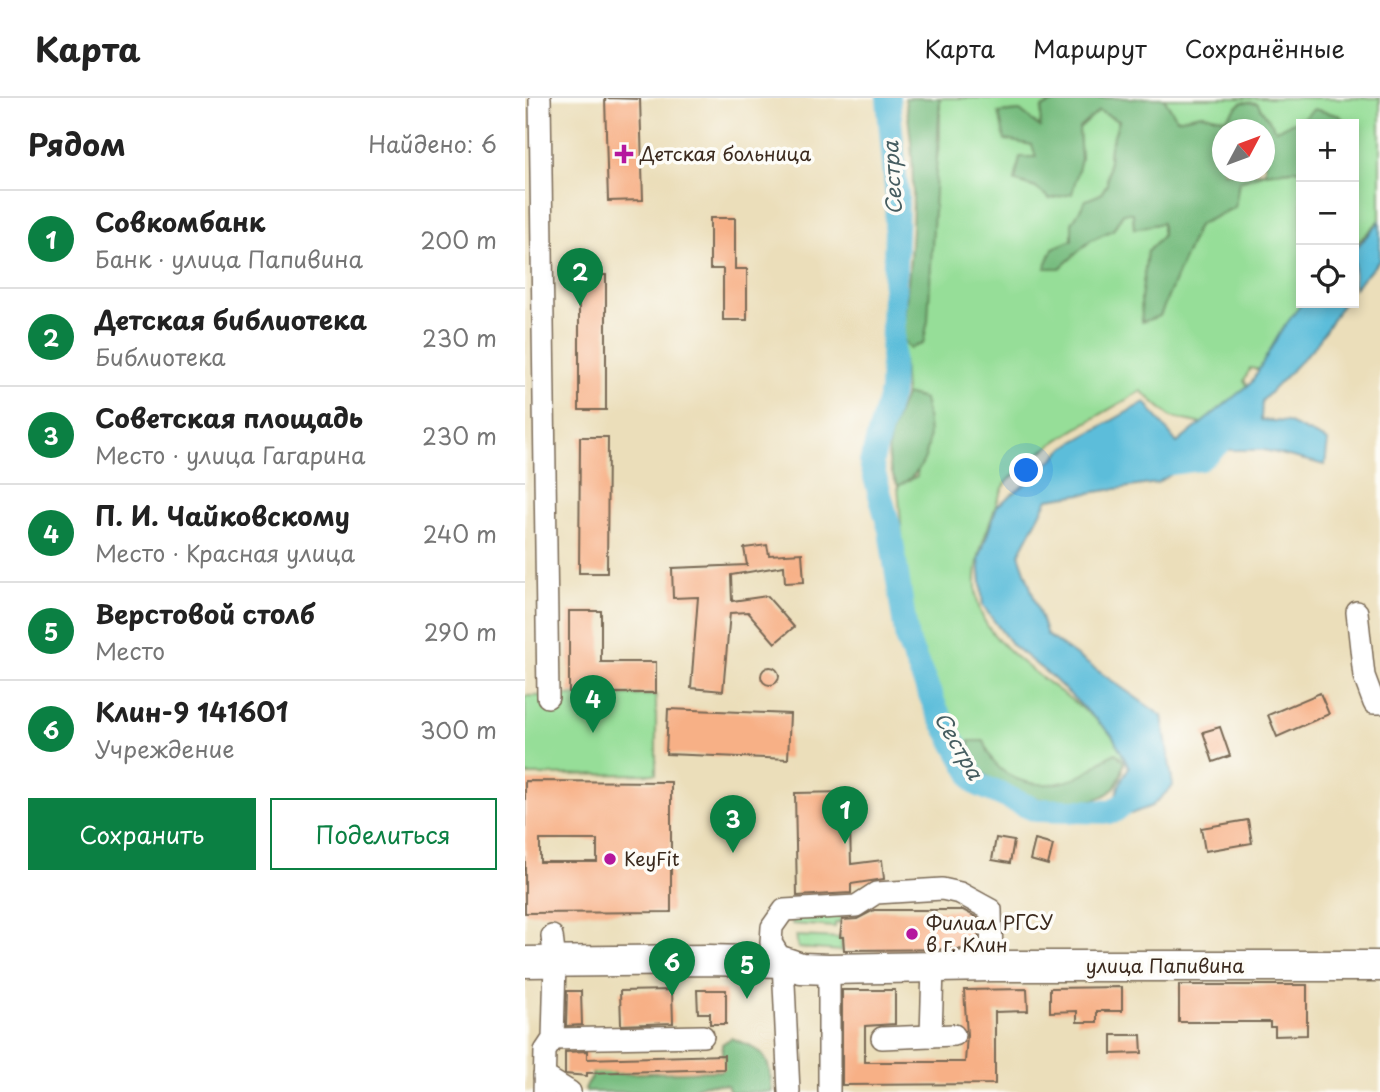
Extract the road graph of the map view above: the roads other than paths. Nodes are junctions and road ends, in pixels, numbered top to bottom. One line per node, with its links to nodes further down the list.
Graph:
1 (540, 98): 2 (street)
2 (534, 379): 3 (street)
3 (535, 480): 5 (street)
4 (1357, 612): 6 (street)
5 (548, 697)
6 (1380, 703)
7 (553, 949): 8 (highway, улица Папивина); 9 (highway, улица Папивина); 18 (street)
8 (525, 962)
9 (783, 962): 10 (street); 13 (highway, улица Папивина); 21 (street)
10 (992, 966): 11 (highway, улица Папивина); 12 (highway, улица Папивина)
11 (1380, 966)
12 (933, 968): 13 (highway, улица Папивина); 16 (street)
13 (829, 969): 22 (street)
14 (954, 1035): 16 (street)
15 (703, 1036): 18 (street)
16 (932, 1036): 17 (street)
17 (882, 1038)
18 (541, 1049): 19 (street)
19 (544, 1084): 20 (street)
20 (570, 1092)
21 (789, 1092)
22 (829, 1092)

